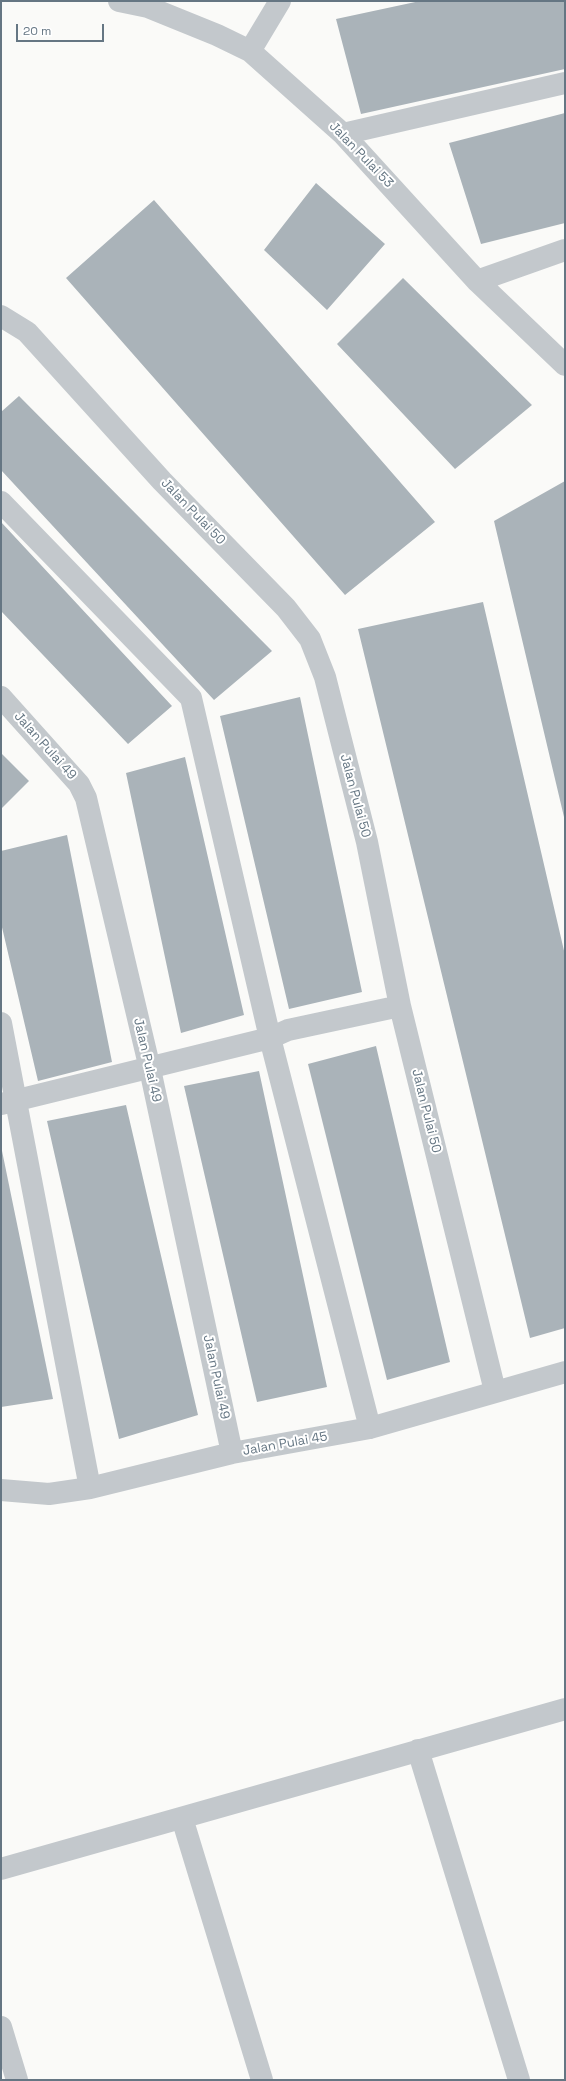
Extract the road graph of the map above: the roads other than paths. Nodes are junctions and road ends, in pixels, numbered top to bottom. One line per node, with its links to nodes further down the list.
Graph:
1 (119, 1): 3 (street, Jalan Pulai 53)
2 (280, 1): 4 (street)
3 (147, 4): 4 (street, Jalan Pulai 53)
4 (250, 51): 6 (street, Jalan Pulai 53)
5 (565, 83): 6 (street)
6 (343, 134): 8 (street, Jalan Pulai 53)
7 (565, 250): 8 (street)
8 (477, 281): 10 (street, Jalan Pulai 53)
9 (1, 316): 13 (street, Jalan Pulai 50)
10 (565, 365)
11 (1, 502): 15 (street)
12 (1, 697): 16 (street, Jalan Pulai 49)
13 (400, 1006): 15 (street); 19 (street, Jalan Pulai 50)
14 (1, 1024): 17 (street)
15 (270, 1038): 16 (street); 20 (street)
16 (150, 1069): 17 (street); 21 (street, Jalan Pulai 49)
17 (9, 1102): 22 (street)
18 (565, 1372): 19 (street, Jalan Pulai 45)
19 (495, 1391): 20 (street, Jalan Pulai 45)
20 (370, 1428): 21 (street, Jalan Pulai 45)
21 (232, 1453): 22 (street, Jalan Pulai 45)
22 (90, 1488): 23 (street, Jalan Pulai 45)
23 (1, 1490)
24 (565, 1709): 25 (street)
25 (418, 1750): 26 (street); 31 (street)
26 (182, 1818): 27 (street); 30 (street)
27 (1, 1869)
28 (1, 2027): 29 (street)
29 (17, 2080)
30 (262, 2080)
31 (519, 2080)

